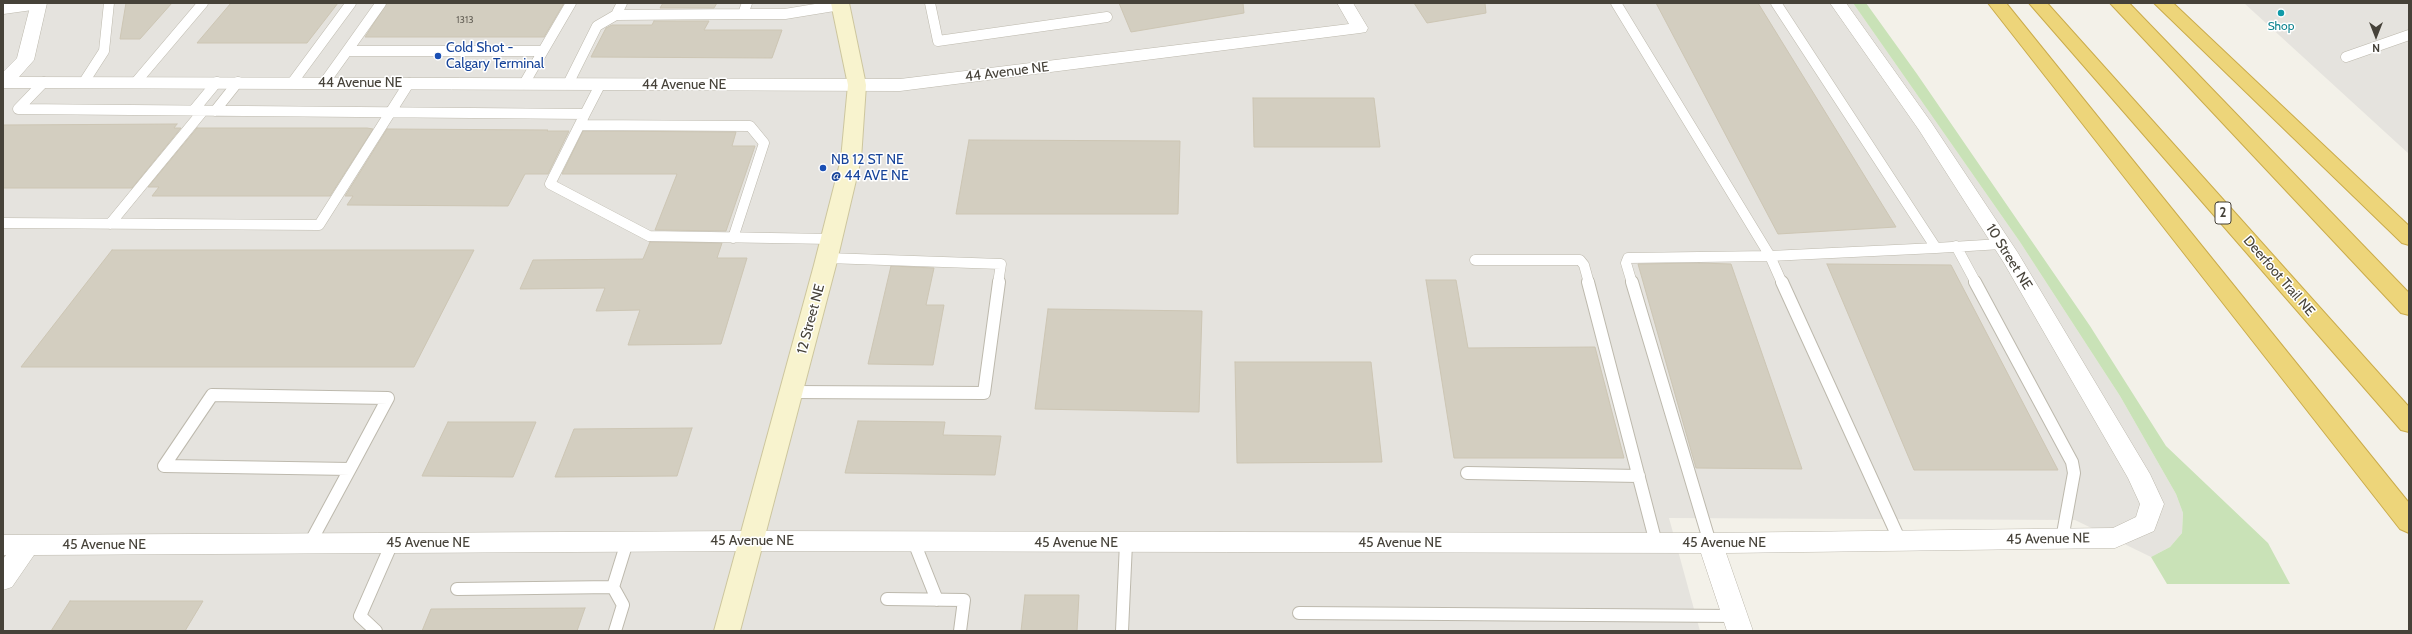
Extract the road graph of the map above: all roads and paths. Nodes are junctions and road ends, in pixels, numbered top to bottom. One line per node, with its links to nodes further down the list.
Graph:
1 (110, 3): 29 (lane)
2 (203, 3): 30 (lane)
3 (351, 3): 33 (lane)
4 (381, 3): 24 (lane)
5 (571, 3): 25 (lane)
6 (622, 3): 21 (lane)
7 (747, 3): 20 (lane)
8 (930, 3): 22 (lane)
9 (1345, 3): 39 (street, 44 Avenue NE)
10 (1616, 3): 55 (lane)
11 (1776, 3): 53 (lane)
12 (1838, 3): 51 (street, 10 Street NE)
13 (1997, 3): 63 (highway)
14 (2038, 3): 59 (highway, Deerfoot Trail NE / 2)
15 (2119, 3): 57 (highway)
16 (2163, 3): 45 (highway)
17 (39, 4): 19 (lane); 27 (street)
18 (840, 4): 20 (lane); 39 (street, 12 Street NE)
19 (3, 9)
20 (743, 14): 21 (lane)
21 (616, 15): 37 (lane)
22 (1107, 17)
23 (2409, 35): 26 (lane)
24 (347, 51): 25 (lane); 34 (lane)
25 (543, 51): 36 (lane)
26 (2346, 57)
27 (4, 82): 28 (street, 44 Avenue NE)
28 (44, 82): 29 (street, 44 Avenue NE); 40 (lane)
29 (84, 82): 30 (street, 44 Avenue NE)
30 (136, 82): 31 (street, 44 Avenue NE)
31 (217, 82): 32 (street, 44 Avenue NE); 40 (lane)
32 (238, 82): 33 (street, 44 Avenue NE); 41 (lane)
33 (292, 83): 34 (street, 44 Avenue NE)
34 (324, 83): 35 (street, 44 Avenue NE)
35 (409, 83): 36 (street, 44 Avenue NE); 42 (lane)
36 (524, 84): 37 (street, 44 Avenue NE)
37 (568, 84): 38 (street, 44 Avenue NE)
38 (600, 84): 39 (street, 44 Avenue NE); 43 (lane)
39 (857, 85): 54 (street, 12 Street NE)
40 (198, 111): 41 (lane); 47 (lane)
41 (215, 111): 42 (lane)
42 (389, 114): 43 (lane); 47 (lane)
43 (585, 114): 44 (lane)
44 (581, 125): 49 (lane); 49 (lane)
45 (2380, 209): 48 (highway); 50 (highway)
46 (3, 223): 47 (lane)
47 (110, 224)
48 (2409, 233)
49 (733, 238): 54 (lane)
50 (2409, 238)
51 (2001, 244): 52 (lane); 64 (street, 10 Street NE)
52 (1956, 246): 53 (lane); 65 (lane)
53 (1936, 248): 55 (lane)
54 (829, 249): 58 (street, 12 Street NE); 58 (lane)
55 (1770, 256): 67 (lane); 72 (lane)
56 (1475, 260): 62 (lane)
57 (2409, 307)
58 (792, 392): 66 (street, 12 Street NE)
59 (2409, 423)
60 (350, 469): 60 (lane); 73 (lane)
61 (1467, 474): 62 (lane)
62 (1639, 476): 71 (lane)
63 (2409, 522)
64 (2146, 524): 65 (street, 45 Avenue NE)
65 (2062, 539): 67 (street, 45 Avenue NE)
66 (752, 541): 68 (street, 45 Avenue NE); 69 (street, 45 Avenue NE); 86 (street, 12 Street NE)
67 (1900, 541): 72 (street, 45 Avenue NE)
68 (626, 542): 70 (street, 45 Avenue NE); 78 (lane)
69 (914, 542): 74 (street, 45 Avenue NE); 81 (lane)
70 (392, 543): 73 (street, 45 Avenue NE); 84 (lane)
71 (1656, 543): 72 (street, 45 Avenue NE); 74 (street, 45 Avenue NE)
72 (1710, 543): 83 (street)
73 (310, 544): 76 (street, 45 Avenue NE)
74 (1126, 544): 88 (lane)
75 (3, 545): 76 (street, 45 Avenue NE)
76 (27, 545): 77 (street)
77 (3, 579)
78 (613, 586): 79 (lane); 85 (lane)
79 (457, 589)
80 (887, 599): 81 (lane)
81 (937, 600): 87 (lane)
82 (1299, 613): 83 (lane)
83 (1738, 623)
84 (376, 631)
85 (615, 631)
86 (727, 631)
87 (960, 631)
88 (1122, 631)

